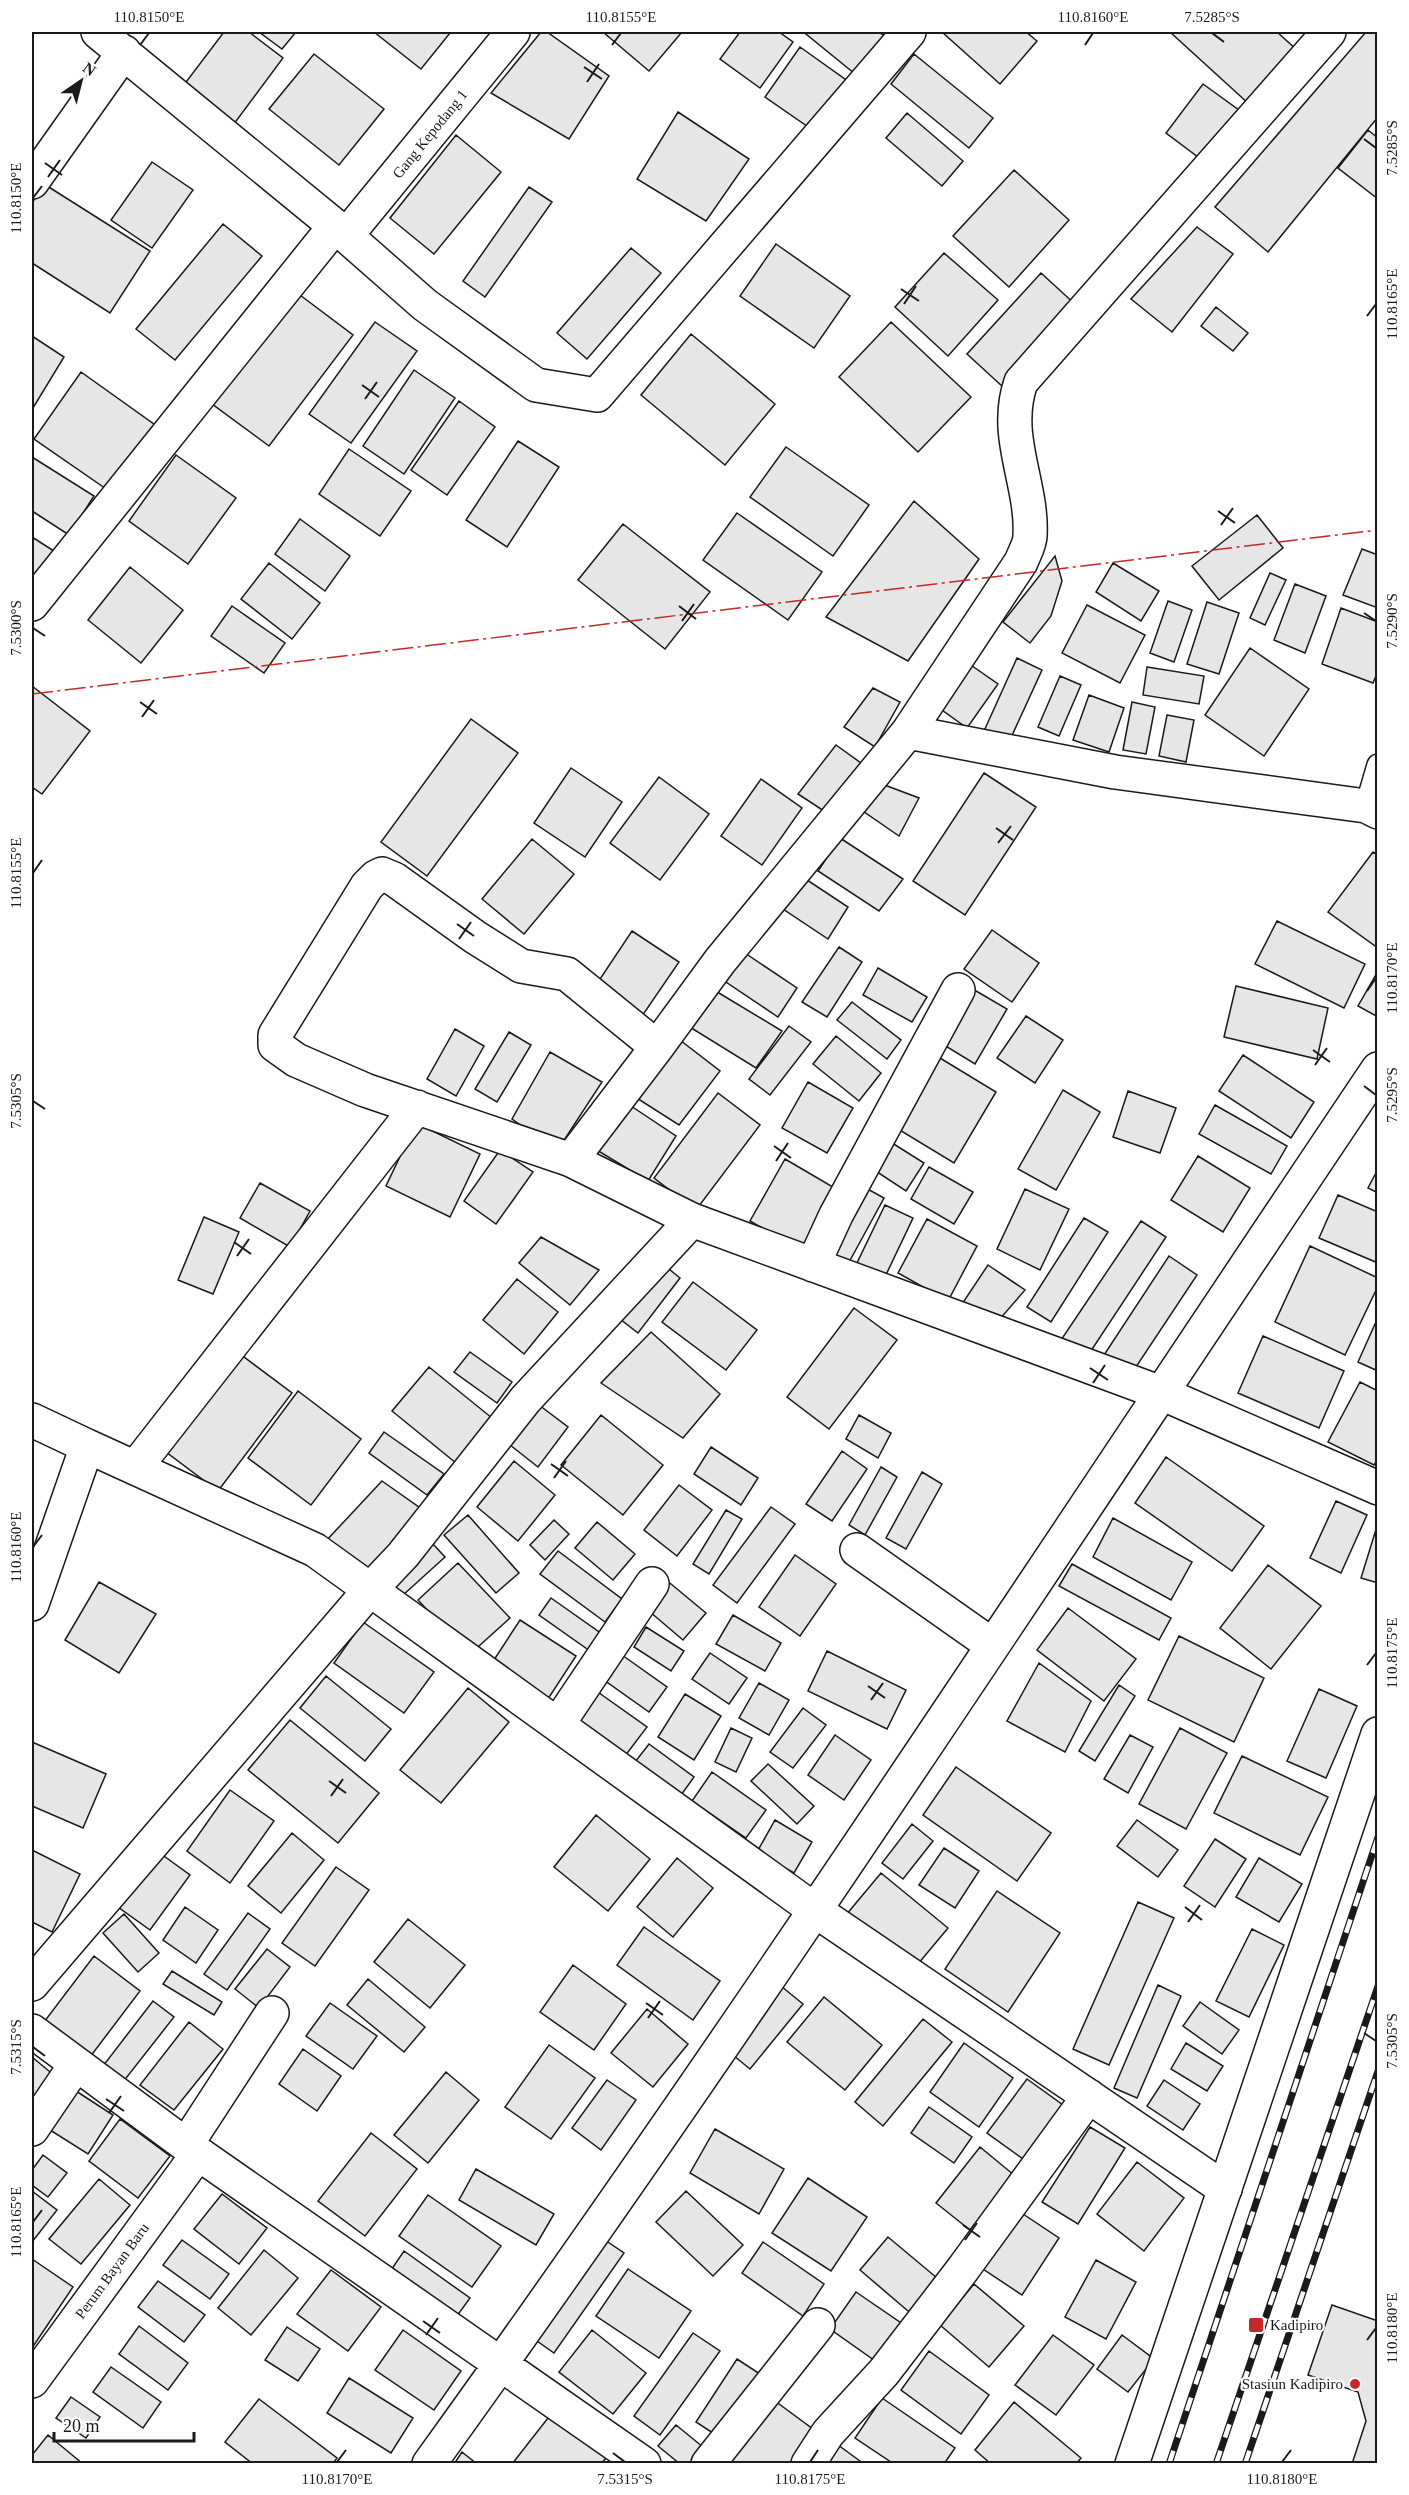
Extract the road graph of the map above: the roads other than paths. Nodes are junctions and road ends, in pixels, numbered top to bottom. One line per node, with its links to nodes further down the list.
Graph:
1 (513, 32): 6 (street, Gang Kepodang 1)
2 (909, 32): 6 (street)
3 (1329, 32): 8 (street)
4 (114, 39): 5 (street); 6 (street)
5 (32, 182)
6 (340, 231): 7 (street, Gang Kepodang 1)
7 (32, 604)
8 (908, 732): 10 (street); 12 (street)
9 (1377, 765): 10 (lane)
10 (1372, 809)
11 (958, 990): 17 (street)
12 (657, 1047): 14 (street); 15 (street)
13 (1377, 1069): 18 (street)
14 (417, 1107): 15 (street); 21 (street)
15 (570, 1160): 16 (street)
16 (692, 1220): 17 (street); 25 (street)
17 (813, 1264): 18 (street)
18 (1161, 1393): 22 (street); 27 (street)
19 (32, 1420): 20 (street)
20 (87, 1446): 21 (street); 26 (street)
21 (135, 1468): 25 (street)
22 (1377, 1488)
23 (857, 1550): 27 (street)
24 (651, 1584): 28 (street)
25 (369, 1591): 28 (street); 31 (street)
26 (32, 1604)
27 (993, 1645): 30 (street)
28 (558, 1724): 30 (street)
29 (1377, 1734): 38 (street)
30 (816, 1911): 35 (street); 40 (street)
31 (32, 1984)
32 (272, 2013): 37 (street, Perum Bayan Baru)
33 (32, 2031): 37 (street)
34 (70, 2073): 36 (street)
35 (1089, 2096): 38 (street); 45 (street)
36 (32, 2129)
37 (189, 2153): 40 (street); 41 (street, Perum Bayan Baru)
38 (1225, 2189): 46 (street)
39 (818, 2325): 44 (street)
40 (501, 2364): 42 (street); 43 (street)
41 (32, 2381)
42 (429, 2463)
43 (644, 2463)
44 (708, 2463)
45 (808, 2463)
46 (1132, 2463)

